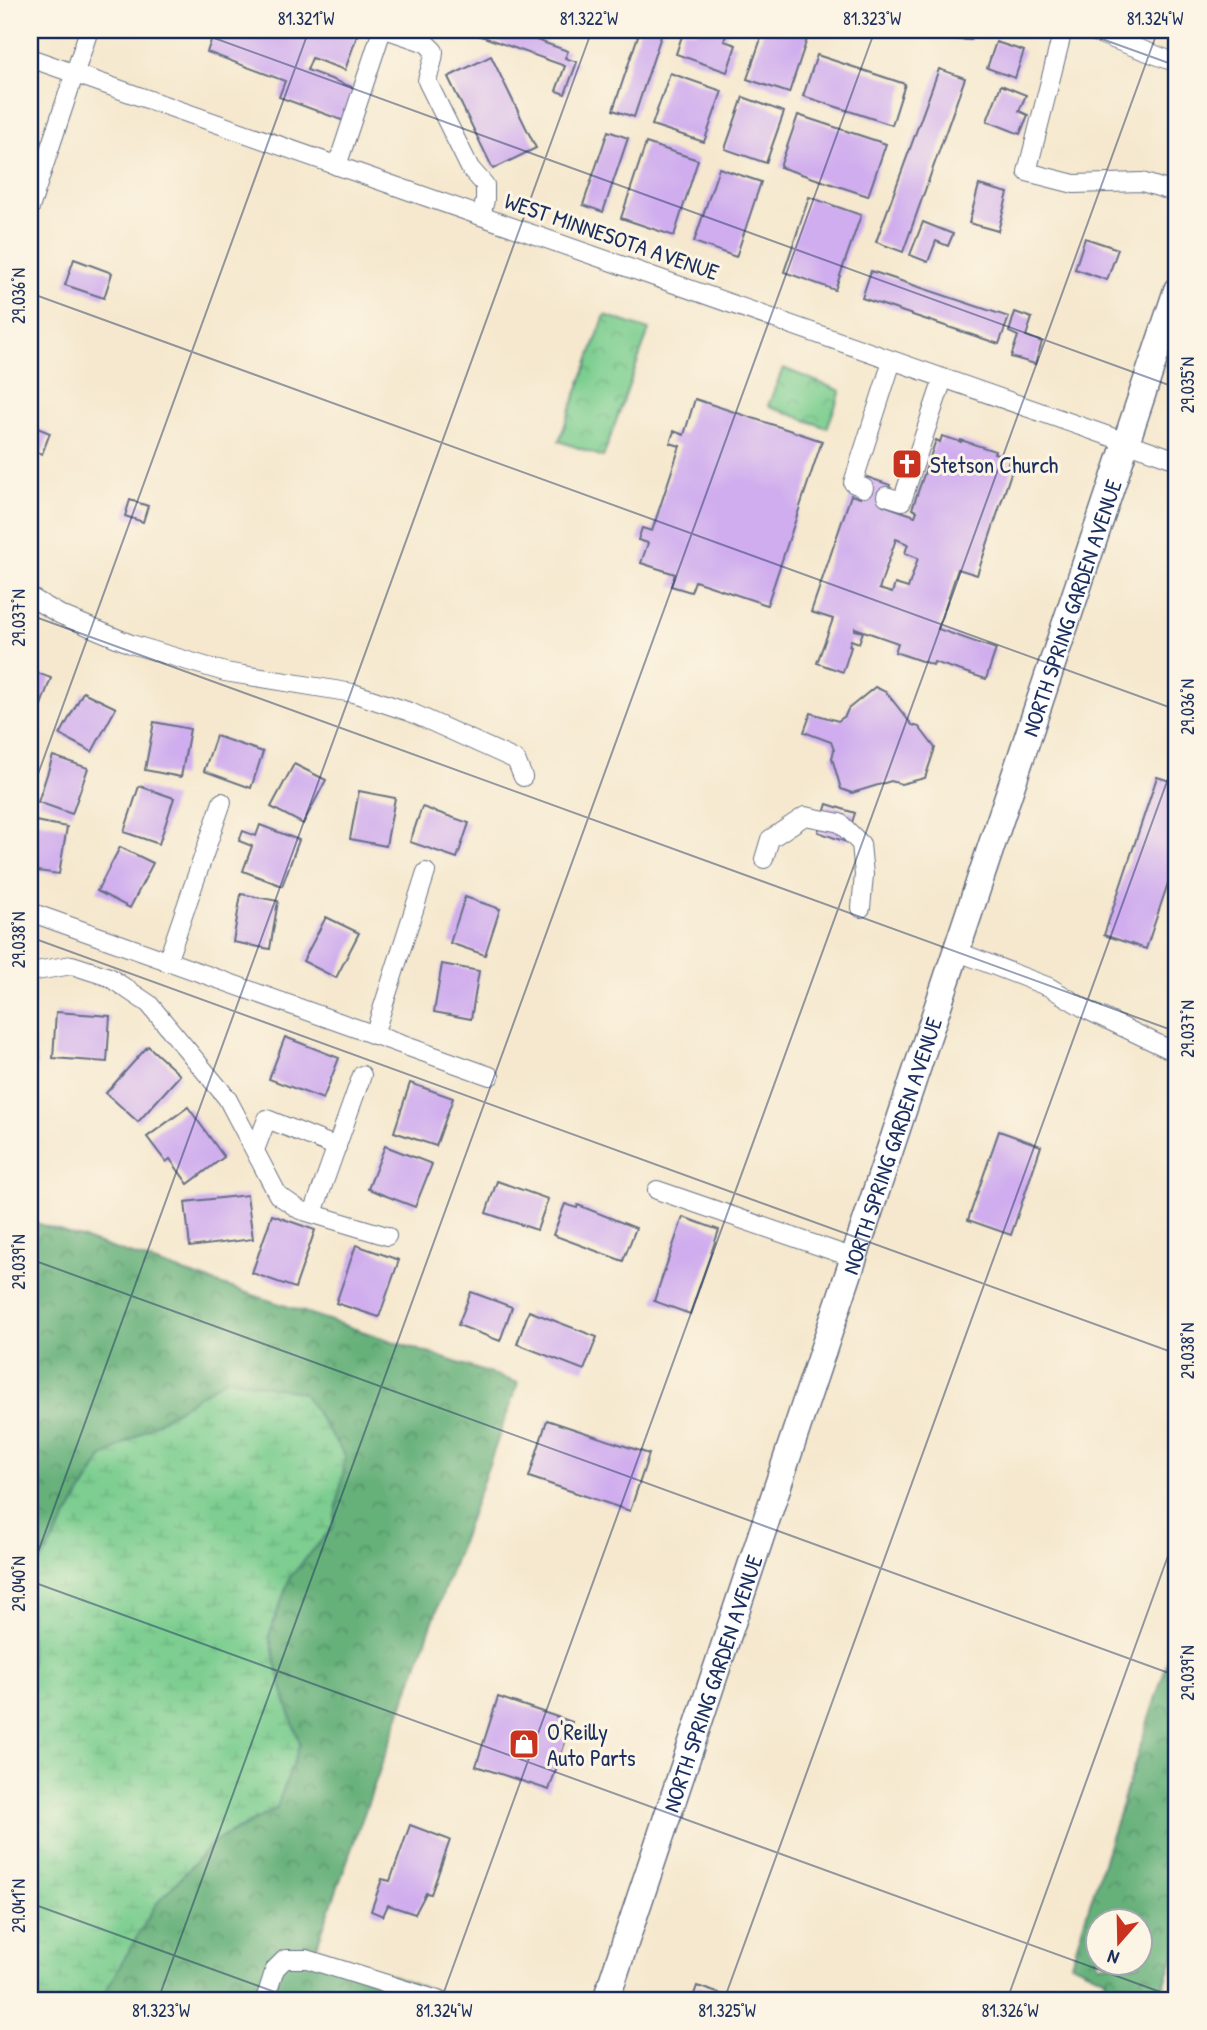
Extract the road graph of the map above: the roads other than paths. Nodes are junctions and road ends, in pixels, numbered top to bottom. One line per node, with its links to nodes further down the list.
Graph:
1 (89, 30): 8 (street)
2 (382, 30): 9 (street)
3 (388, 30): 12 (street)
4 (1063, 30): 10 (street)
5 (1089, 30): 7 (street)
6 (30, 58): 8 (street, WEST MINNESOTA AVENUE)
7 (1177, 62)
8 (74, 73): 9 (street, WEST MINNESOTA AVENUE); 11 (street)
9 (337, 166): 12 (street, WEST MINNESOTA AVENUE)
10 (1177, 193)
11 (30, 208)
12 (481, 216): 14 (street, WEST MINNESOTA AVENUE)
13 (1177, 290): 16 (highway, NORTH SPRING GARDEN AVENUE)
14 (892, 361): 15 (street, WEST MINNESOTA AVENUE); 18 (street)
15 (943, 379): 16 (street, WEST MINNESOTA AVENUE); 19 (street)
16 (1126, 443): 17 (street, WEST MINNESOTA AVENUE); 27 (highway, NORTH SPRING GARDEN AVENUE)
17 (1177, 460)
18 (864, 488)
19 (886, 496)
20 (30, 597): 21 (street)
21 (523, 778)
22 (222, 802): 28 (street)
23 (764, 859): 25 (street)
24 (426, 872): 30 (street)
25 (861, 908)
26 (30, 912): 28 (street)
27 (956, 951): 31 (street); 39 (highway, NORTH SPRING GARDEN AVENUE)
28 (167, 962): 30 (street)
29 (30, 972): 35 (street)
30 (374, 1035): 33 (street)
31 (1177, 1053)
32 (362, 1075): 34 (street)
33 (490, 1076)
34 (337, 1147): 35 (street); 37 (street)
35 (255, 1150): 37 (street)
36 (657, 1190): 39 (street)
37 (313, 1213): 38 (street)
38 (387, 1236)
39 (854, 1258): 40 (highway, NORTH SPRING GARDEN AVENUE)
40 (611, 1999)
41 (265, 2000): 42 (street)
42 (438, 2000)

